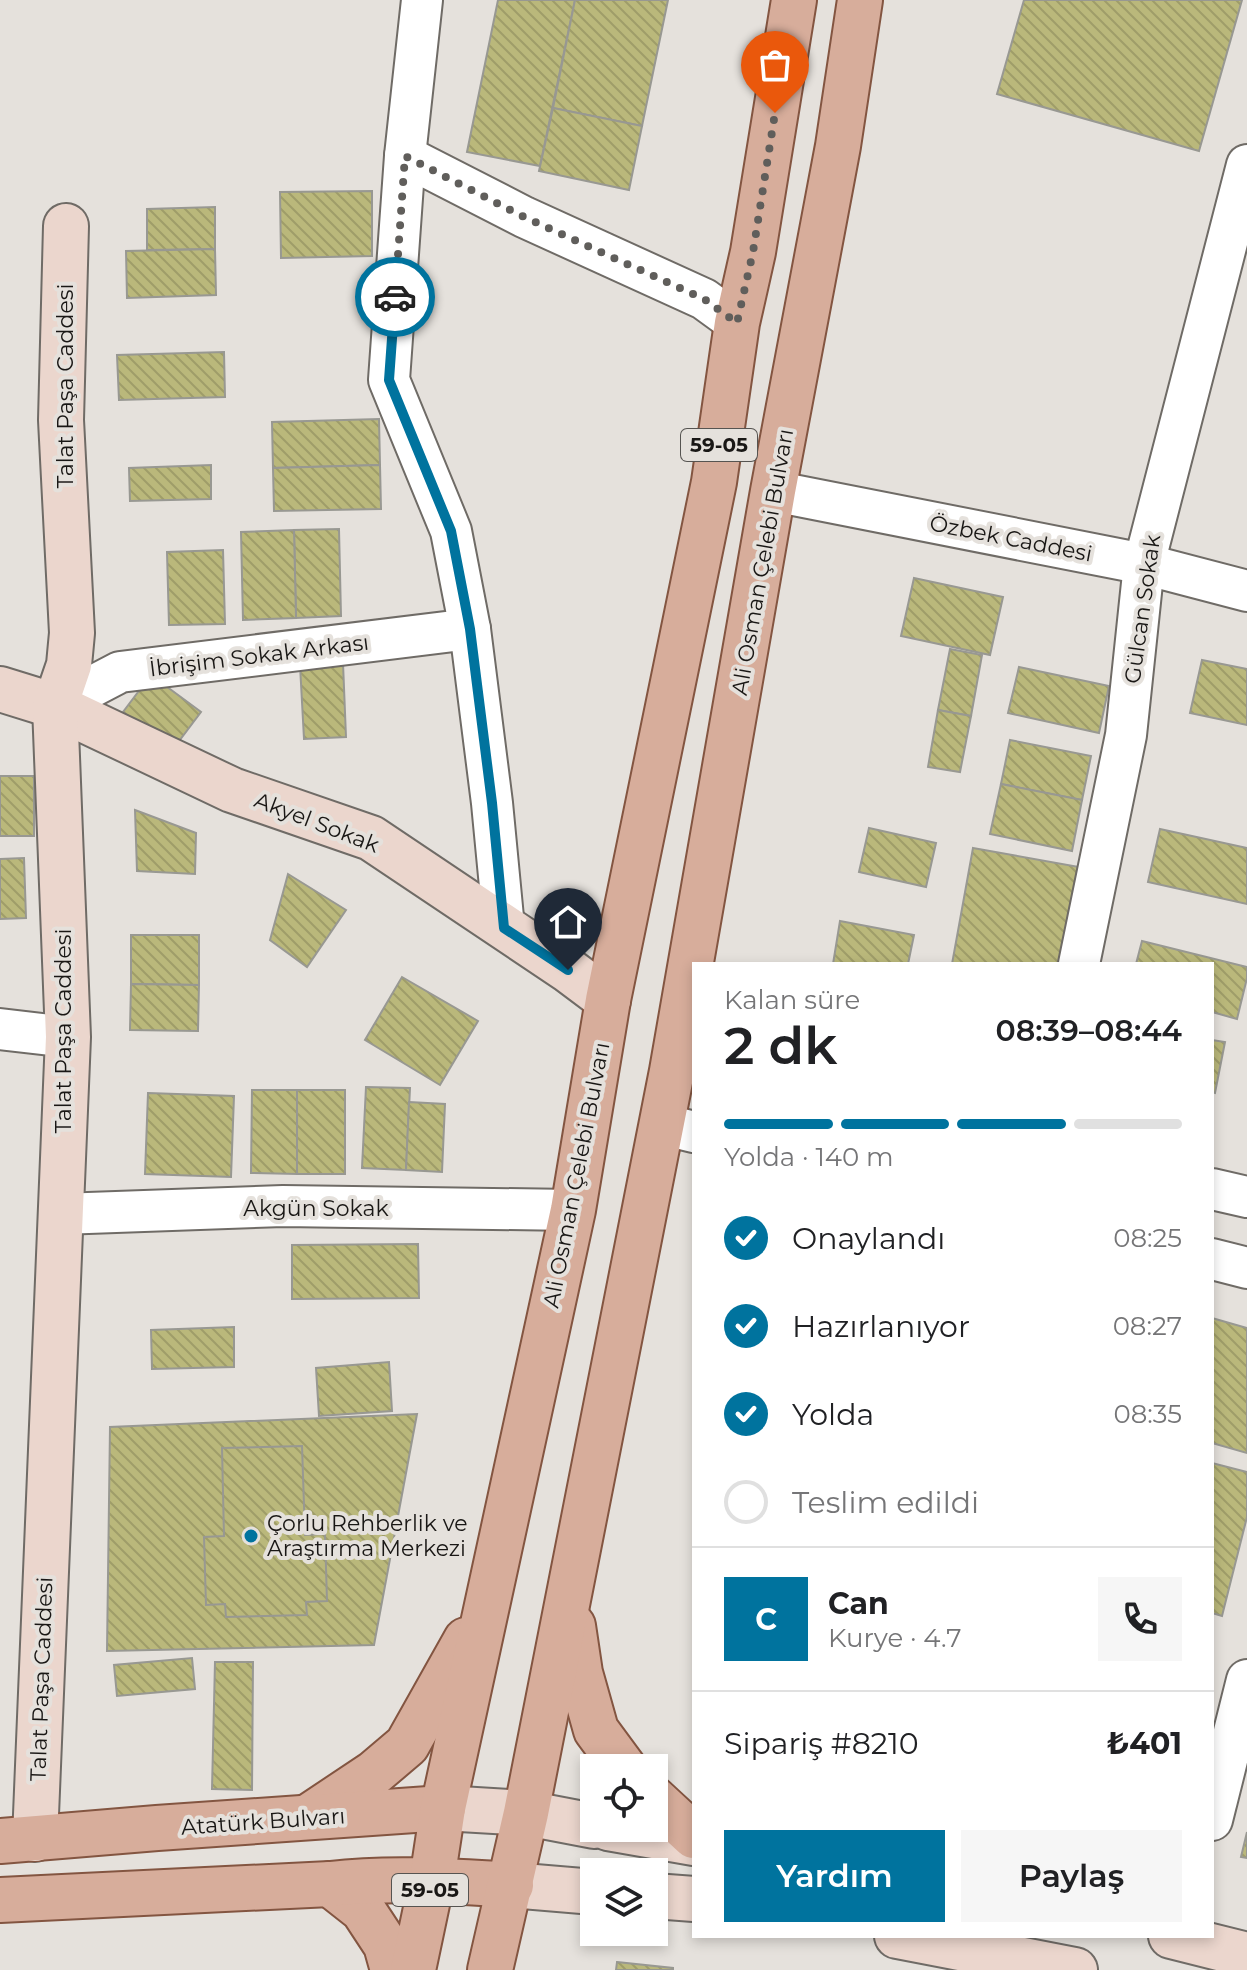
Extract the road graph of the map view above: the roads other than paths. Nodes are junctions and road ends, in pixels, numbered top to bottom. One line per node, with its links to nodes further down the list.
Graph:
1 (422, 0): 4 (street)
2 (794, 0): 8 (main road, Ali Osman Çelebi Bulvarı / 59-05)
3 (860, 0): 9 (main road, Ali Osman Çelebi Bulvarı)
4 (405, 156): 8 (street); 12 (street)
5 (1247, 165): 7 (street, Gülcan Sokak)
6 (66, 226): 14 (street, Talat Paşa Caddesi)
7 (1233, 265): 10 (street, Gülcan Sokak)
8 (737, 323): 18 (main road, Ali Osman Çelebi Bulvarı / 59-05)
9 (773, 491): 10 (street, Özbek Caddesi); 16 (main road, Ali Osman Çelebi Bulvarı)
10 (1144, 564): 11 (street, Özbek Caddesi); 17 (street, Gülcan Sokak)
11 (1247, 591)
12 (470, 629): 14 (street, İbrişim Sokak Arkası); 15 (street)
13 (0, 689): 14 (street, Akyel Sokak)
14 (55, 706): 15 (street, Akyel Sokak); 21 (street, Talat Paşa Caddesi)
15 (504, 928): 18 (street, Akyel Sokak)
16 (700, 962)
17 (1079, 962)
18 (608, 1000): 26 (main road, Ali Osman Çelebi Bulvarı / 59-05)
19 (692, 1015): 22 (main road, Ali Osman Çelebi Bulvarı)
20 (0, 1029): 21 (street)
21 (68, 1037): 27 (street, Talat Paşa Caddesi)
22 (683, 1073): 23 (main road, Ali Osman Çelebi Bulvarı)
23 (678, 1128): 30 (main road, Ali Osman Çelebi Bulvarı)
24 (1214, 1189): 25 (street)
25 (1247, 1197)
26 (573, 1210): 27 (street, Akgün Sokak); 31 (main road, Ali Osman Çelebi Bulvarı / 59-05)
27 (60, 1214): 42 (street, Talat Paşa Caddesi)
28 (1214, 1260): 29 (street)
29 (1247, 1268)
30 (569, 1596): 33 (main road); 37 (main road, Ali Osman Çelebi Bulvarı)
31 (489, 1599): 34 (main road, Ali Osman Çelebi Bulvarı / 59-05); 38 (main road)
32 (1247, 1680): 36 (street)
33 (614, 1754)
34 (443, 1808): 37 (street, Atatürk Bulvarı); 38 (main road, Atatürk Bulvarı); 44 (main road, Ali Osman Çelebi Bulvarı / 59-05)
35 (668, 1812): 40 (main road)
36 (1214, 1812)
37 (526, 1813): 39 (street, Atatürk Bulvarı); 46 (main road, Ali Osman Çelebi Bulvarı)
38 (307, 1818): 42 (main road, Atatürk Bulvarı)
39 (580, 1823)
40 (692, 1834)
41 (668, 1838): 43 (street)
42 (17, 1840)
43 (692, 1843)
44 (432, 1880): 45 (main road); 46 (main road); 56 (main road, Ali Osman Çelebi Bulvarı / 59-05)
45 (330, 1884): 50 (main road); 55 (main road)
46 (511, 1885): 47 (street); 57 (main road, Ali Osman Çelebi Bulvarı)
47 (580, 1891)
48 (668, 1897): 49 (street)
49 (692, 1899)
50 (0, 1900)
51 (907, 1938): 54 (street)
52 (1183, 1938): 53 (street)
53 (1247, 1955)
54 (1051, 1968)
55 (393, 1970)
56 (413, 1970)
57 (490, 1970)

